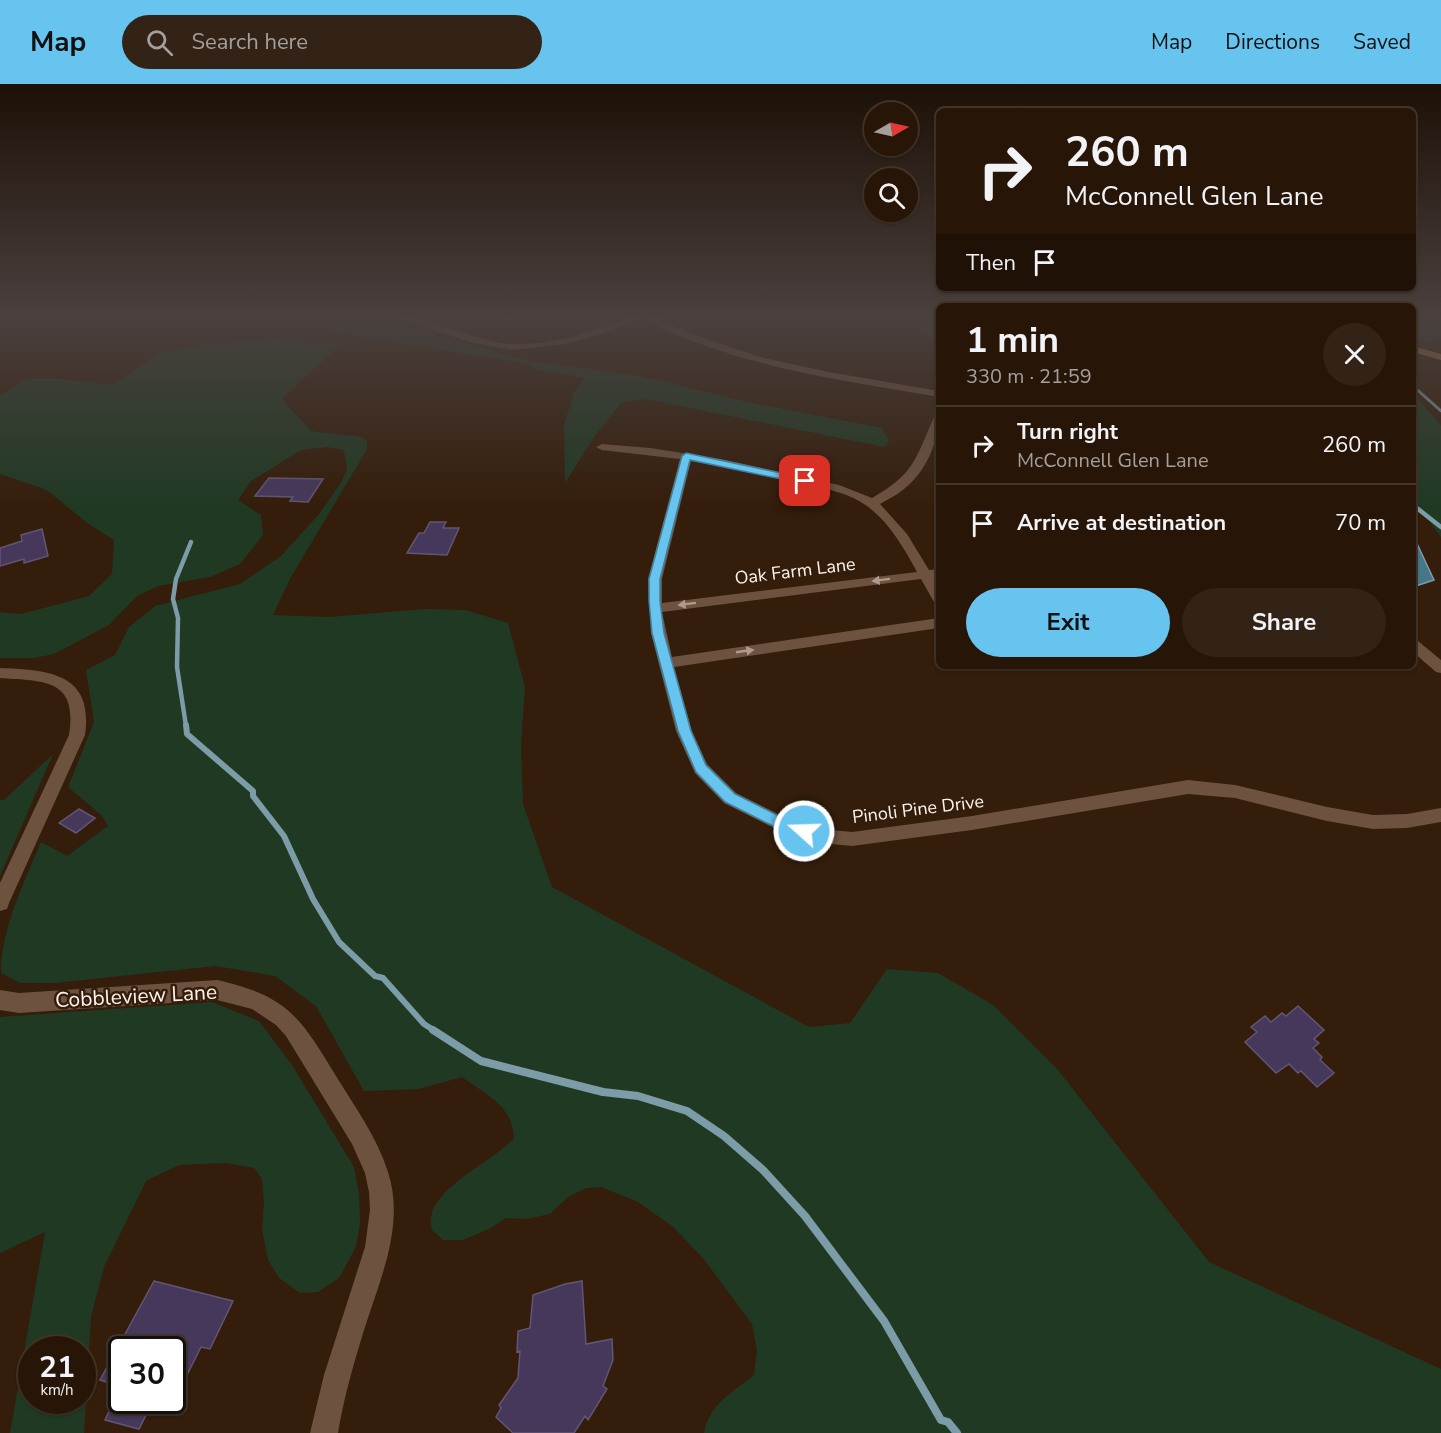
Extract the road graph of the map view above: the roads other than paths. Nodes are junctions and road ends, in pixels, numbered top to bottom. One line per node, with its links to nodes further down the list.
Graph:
1 (875, 382): 2 (street)
2 (936, 393)
3 (936, 424): 6 (street)
4 (602, 447): 5 (street)
5 (686, 456): 6 (street); 8 (street, Pinoli Pine Drive)
6 (872, 503): 7 (street)
7 (932, 574): 8 (street, Oak Farm Lane, one-way to 8)
8 (655, 608): 11 (street, Pinoli Pine Drive)
9 (936, 623): 11 (street, one-way to 9)
10 (1416, 647): 12 (street)
11 (666, 663): 14 (street, Pinoli Pine Drive)
12 (1441, 668)
13 (0, 673): 15 (street)
14 (1441, 815)
15 (0, 903)
16 (0, 1000): 17 (street, Cobbleview Lane)
17 (324, 1433)

